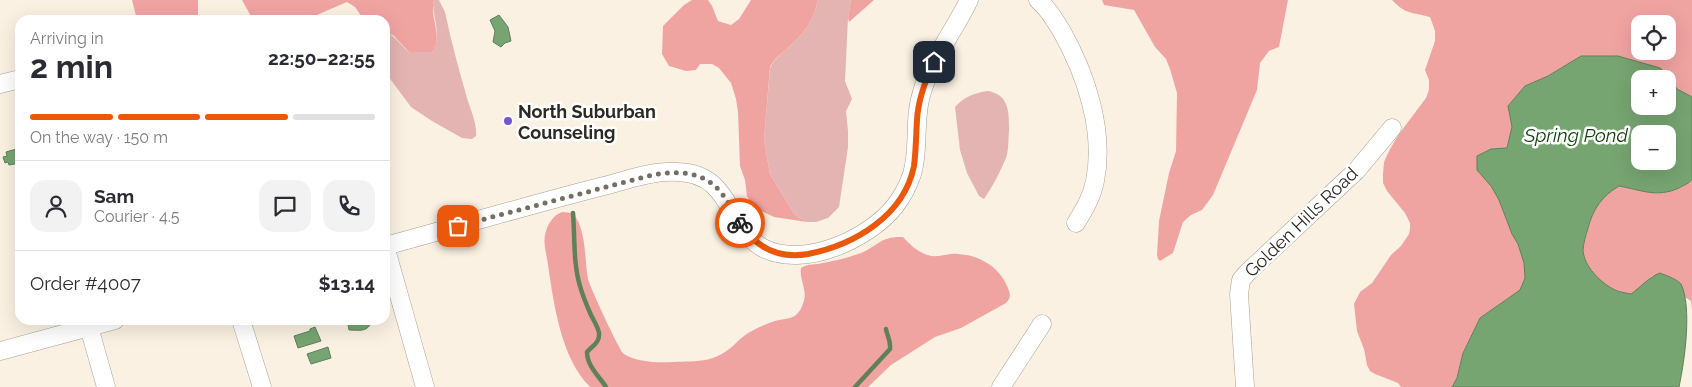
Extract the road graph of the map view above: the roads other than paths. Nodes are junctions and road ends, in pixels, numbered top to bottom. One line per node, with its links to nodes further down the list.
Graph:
1 (970, 0): 7 (street)
2 (1038, 0): 6 (street)
3 (15, 80): 4 (street)
4 (0, 84)
5 (1392, 128): 18 (street, Golden Hills Road)
6 (1076, 223)
7 (390, 245)
8 (390, 264): 16 (street)
9 (1042, 324): 17 (street)
10 (96, 325): 12 (street)
11 (243, 325): 15 (street)
12 (89, 327): 13 (street); 14 (street)
13 (0, 352)
14 (106, 387)
15 (262, 387)
16 (425, 387)
17 (1001, 387)
18 (1245, 387)

